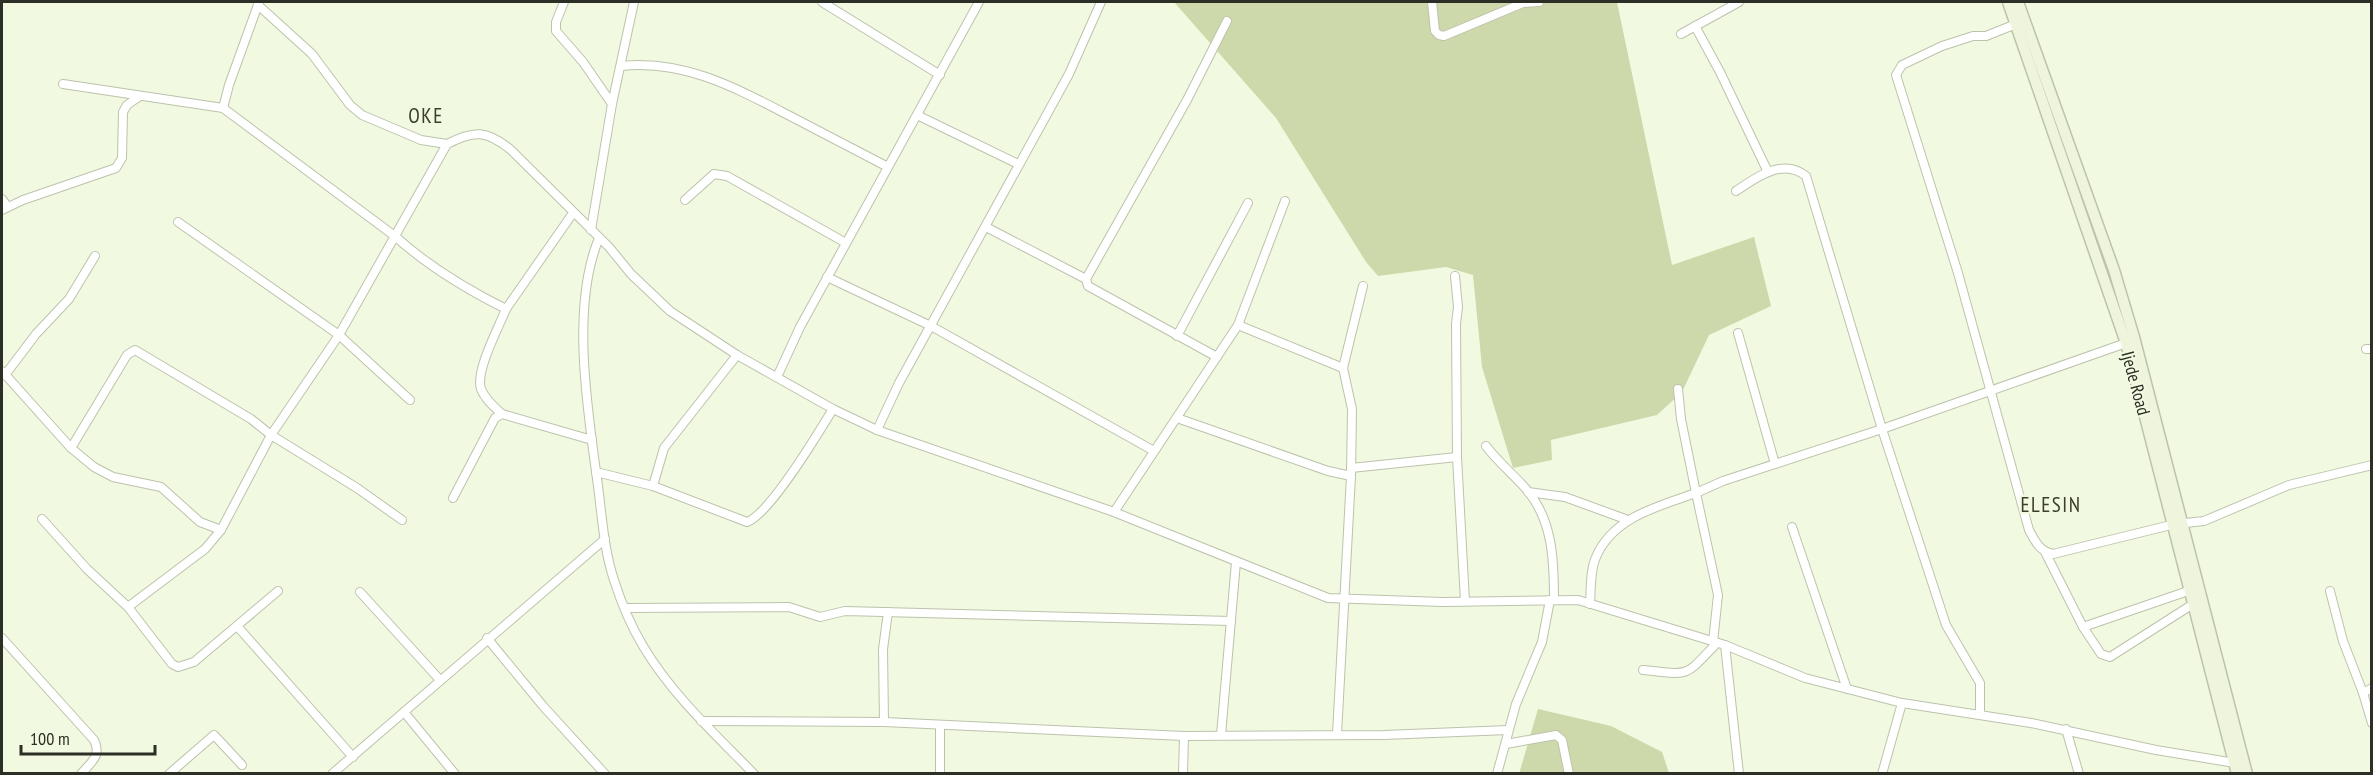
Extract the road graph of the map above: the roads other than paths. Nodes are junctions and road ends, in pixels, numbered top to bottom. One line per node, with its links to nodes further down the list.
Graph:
1 (564, 2): 21 (street)
2 (634, 2): 17 (street)
3 (822, 2): 18 (street)
4 (979, 2): 18 (street)
5 (1101, 2): 25 (street)
6 (1432, 2): 7 (street)
7 (1521, 2): 8 (street)
8 (1539, 2)
9 (1739, 2): 15 (street)
10 (2008, 2): 14 (main road, Ijede Road)
11 (2018, 2): 42 (main road, Ijede Road)
12 (258, 3): 22 (street); 24 (street)
13 (1227, 21): 45 (street)
14 (2016, 24): 42 (main road, Ijede Road); 60 (street)
15 (1695, 26): 16 (street); 27 (street)
16 (1681, 34)
17 (621, 66): 21 (street); 26 (street)
18 (940, 75): 23 (street)
19 (63, 84): 20 (street)
20 (140, 96): 22 (street); 33 (street)
21 (612, 104): 37 (street)
22 (223, 108): 38 (street)
23 (917, 115): 25 (street); 26 (street)
24 (447, 144): 34 (street); 38 (street)
25 (1018, 164): 36 (street)
26 (888, 166): 40 (street)
27 (1767, 170): 28 (street); 65 (street)
28 (1736, 191)
29 (2, 199): 33 (street)
30 (685, 200): 40 (street)
31 (1285, 201): 48 (street)
32 (1248, 203): 52 (street)
33 (4, 208)
34 (573, 213): 37 (street); 47 (street)
35 (178, 222): 51 (street)
36 (986, 227): 45 (street); 49 (street)
37 (591, 230): 39 (street)
38 (396, 237): 47 (street); 51 (street)
39 (599, 238): 54 (street); 68 (street)
40 (846, 243): 44 (street)
41 (95, 256): 57 (street)
42 (2109, 272): 53 (main road, Ijede Road); 85 (main road, Ijede Road)
43 (1455, 276): 72 (street)
44 (827, 277): 49 (street); 58 (street)
45 (1086, 279): 52 (street)
46 (1363, 286): 56 (street)
47 (506, 309): 63 (street)
48 (1238, 325): 55 (street); 56 (street)
49 (931, 326): 66 (street); 71 (street)
50 (1738, 333): 73 (street)
51 (339, 336): 61 (street); 67 (street)
52 (1177, 336): 55 (street)
53 (2126, 343): 60 (street); 85 (main road, Ijede Road)
54 (737, 355): 58 (street); 77 (street)
55 (1217, 357): 64 (street)
56 (1343, 368): 76 (street)
57 (3, 373): 70 (street)
58 (777, 377): 62 (street)
59 (1678, 389): 79 (street)
60 (1989, 390): 65 (street); 89 (street)
61 (410, 400)
62 (833, 409): 66 (street); 77 (street)
63 (502, 414): 68 (street); 80 (street)
64 (1177, 418): 71 (street); 76 (street)
65 (1882, 429): 73 (street); 116 (street)
66 (877, 430): 81 (street)
67 (271, 435): 70 (street); 83 (street); 87 (street)
68 (592, 440): 75 (street)
69 (1486, 446): 78 (street)
70 (71, 448): 87 (street)
71 (1154, 451): 81 (street)
72 (1457, 457): 76 (street); 97 (street)
73 (1775, 464): 79 (street)
74 (2372, 465): 85 (street)
75 (596, 472): 77 (street); 88 (street)
76 (1351, 472): 96 (street)
77 (653, 486)
78 (1528, 492): 84 (street); 95 (street)
79 (1696, 492): 84 (street); 108 (street)
80 (453, 498)
81 (1114, 512): 90 (street)
82 (42, 519): 100 (street)
83 (402, 520)
84 (1628, 520): 98 (street)
85 (2180, 524): 89 (street); 91 (main road, Ijede Road); 143 (main road, Ijede Road)
86 (1792, 527): 112 (street)
87 (221, 530): 100 (street)
88 (605, 539): 101 (street); 107 (street)
89 (2045, 552): 105 (street)
90 (1236, 562): 96 (street); 103 (street)
91 (2191, 590): 99 (main road, Ijede Road); 105 (street)
92 (278, 591): 104 (street)
93 (2330, 591): 113 (street)
94 (360, 592): 110 (street)
95 (1552, 600): 97 (street); 98 (street); 122 (street)
96 (1343, 601): 97 (street); 123 (street)
97 (1465, 601)
98 (1590, 604): 108 (street)
99 (2193, 604): 105 (street); 129 (main road, Ijede Road)
100 (128, 607): 104 (street)
101 (625, 608): 102 (street); 117 (street)
102 (888, 612): 103 (street); 118 (street)
103 (1231, 621): 124 (street)
104 (237, 626): 127 (street)
105 (2083, 627)
106 (2, 638): 130 (street)
107 (487, 638): 110 (street); 134 (street)
108 (1718, 644): 109 (street); 112 (street); 140 (street)
109 (1643, 670)
110 (440, 680): 115 (street)
111 (2372, 688): 113 (street)
112 (1847, 689): 114 (street)
113 (2363, 693): 119 (street)
114 (1902, 704): 116 (street); 141 (street)
115 (404, 712): 127 (street); 133 (street)
116 (1980, 715): 121 (street)
117 (701, 721): 118 (street); 135 (street)
118 (884, 722): 120 (street)
119 (2372, 723)
120 (940, 726): 125 (street); 136 (street)
121 (2066, 729): 129 (street); 142 (street)
122 (1508, 730): 123 (street); 126 (street)
123 (1337, 734): 124 (street)
124 (1221, 735): 125 (street)
125 (1184, 736): 137 (street)
126 (1506, 744): 138 (street); 139 (street)
127 (353, 757): 132 (street)
128 (242, 765): 131 (street)
129 (2236, 769)
130 (81, 774)
131 (169, 774)
132 (332, 774)
133 (455, 774)
134 (605, 774)
135 (753, 774)
136 (940, 774)
137 (1183, 774)
138 (1497, 774)
139 (1569, 774)
140 (1739, 774)
141 (1882, 774)
142 (2079, 774)
143 (2247, 774)

